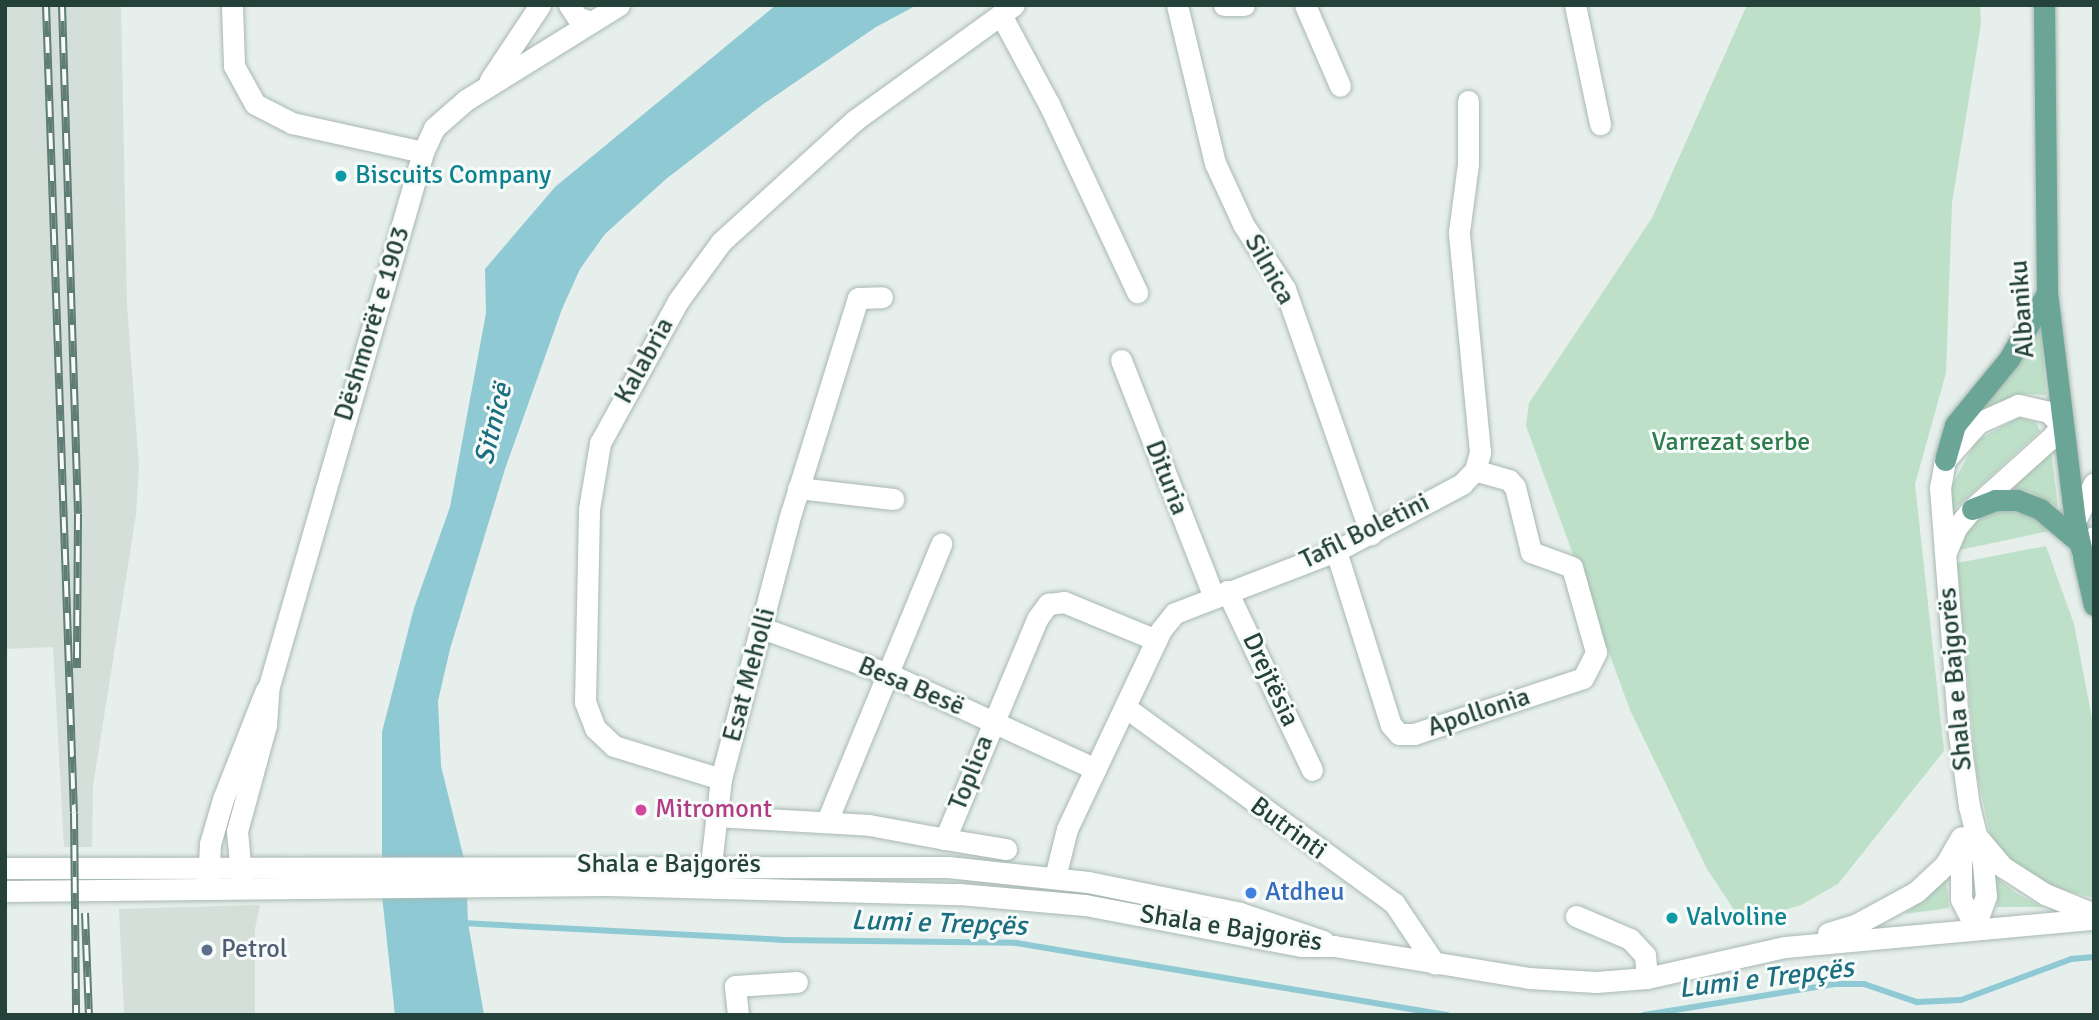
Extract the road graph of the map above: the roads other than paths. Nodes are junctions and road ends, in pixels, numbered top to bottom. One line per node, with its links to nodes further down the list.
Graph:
1 (232, 5): 17 (street)
2 (540, 5): 14 (street)
3 (569, 5): 12 (street)
4 (619, 5): 12 (street)
5 (1177, 5): 30 (street, Silnica)
6 (1224, 5): 7 (street)
7 (1244, 5)
8 (1305, 5): 13 (street)
9 (1575, 5): 16 (street)
10 (2044, 5): 19 (main road, Albaniku)
11 (1007, 10): 18 (street); 45 (street, Kalabria)
12 (591, 22): 14 (street)
13 (1340, 86)
14 (483, 90): 17 (street, Dëshmorët e 1903)
15 (1468, 101): 24 (street)
16 (1600, 124)
17 (423, 152): 40 (street, Dëshmorët e 1903)
18 (1136, 292)
19 (2047, 293): 22 (main road, Albaniku); 23 (main road)
20 (881, 296): 25 (street, Esat Meholli)
21 (1121, 360): 35 (street, Dituria)
22 (2061, 425): 23 (street); 28 (street, Shala e Bajgorës); 29 (main road, Albaniku)
23 (1945, 460): 34 (street, Shala e Bajgorës)
24 (1475, 470): 30 (street, Tafil Boletini); 33 (street, Apollonia)
25 (798, 488): 27 (street); 37 (street, Esat Meholli)
26 (2091, 491): 29 (street)
27 (892, 499)
28 (1972, 509): 32 (main road); 34 (street, Shala e Bajgorës)
29 (2075, 521): 32 (main road, Albaniku)
30 (1371, 534): 33 (street, Tafil Boletini)
31 (941, 544): 39 (street)
32 (2085, 544): 36 (main road, Albaniku)
33 (1336, 551): 35 (street, Tafil Boletini)
34 (1945, 552): 48 (street, Shala e Bajgorës)
35 (1220, 593): 38 (street, Tafil Boletini); 44 (street, Drejtësia)
36 (2094, 605)
37 (762, 628): 39 (street, Besa Besë); 45 (street, Esat Meholli)
38 (1156, 640): 41 (street, Tafil Boletini); 42 (street, Toplica)
39 (891, 675): 42 (street, Besa Besë); 47 (street)
40 (269, 686): 55 (street, Dëshmorët e 1903); 56 (street, Dëshmorët e 1903)
41 (1125, 707): 43 (street, Tafil Boletini); 67 (street, Butrinti)
42 (993, 722): 43 (street, Besa Besë); 49 (street, Toplica)
43 (1095, 769): 54 (street, Tafil Boletini)
44 (1312, 770)
45 (722, 779): 46 (street, Esat Meholli)
46 (715, 816): 47 (street, Toplica); 51 (street, Esat Meholli)
47 (827, 821): 49 (street, Toplica)
48 (1970, 837): 61 (street); 64 (street, Shala e Bajgorës); 66 (street)
49 (945, 839): 50 (street)
50 (1006, 849)
51 (711, 864): 53 (street, Shala e Bajgorës); 54 (street, Shala e Bajgorës)
52 (5, 868): 57 (street)
53 (606, 875): 56 (street, Shala e Bajgorës); 56 (street, Shala e Bajgorës); 60 (street, Shala e Bajgorës)
54 (1055, 877): 58 (street, Shala e Bajgorës)
55 (208, 878): 56 (street, Shala e Bajgorës); 57 (street, Shala e Bajgorës)
56 (241, 878)
57 (75, 880): 59 (street)
58 (1088, 882): 60 (street); 65 (street, Shala e Bajgorës)
59 (5, 891)
60 (1085, 905): 65 (street, Shala e Bajgorës)
61 (2094, 914)
62 (1576, 916): 68 (street)
63 (2094, 919): 64 (street)
64 (1975, 927): 66 (street)
65 (1334, 946): 67 (street)
66 (1785, 947): 68 (street)
67 (1435, 964): 68 (street)
68 (1647, 978)
69 (797, 982): 70 (street)
70 (738, 1015)

